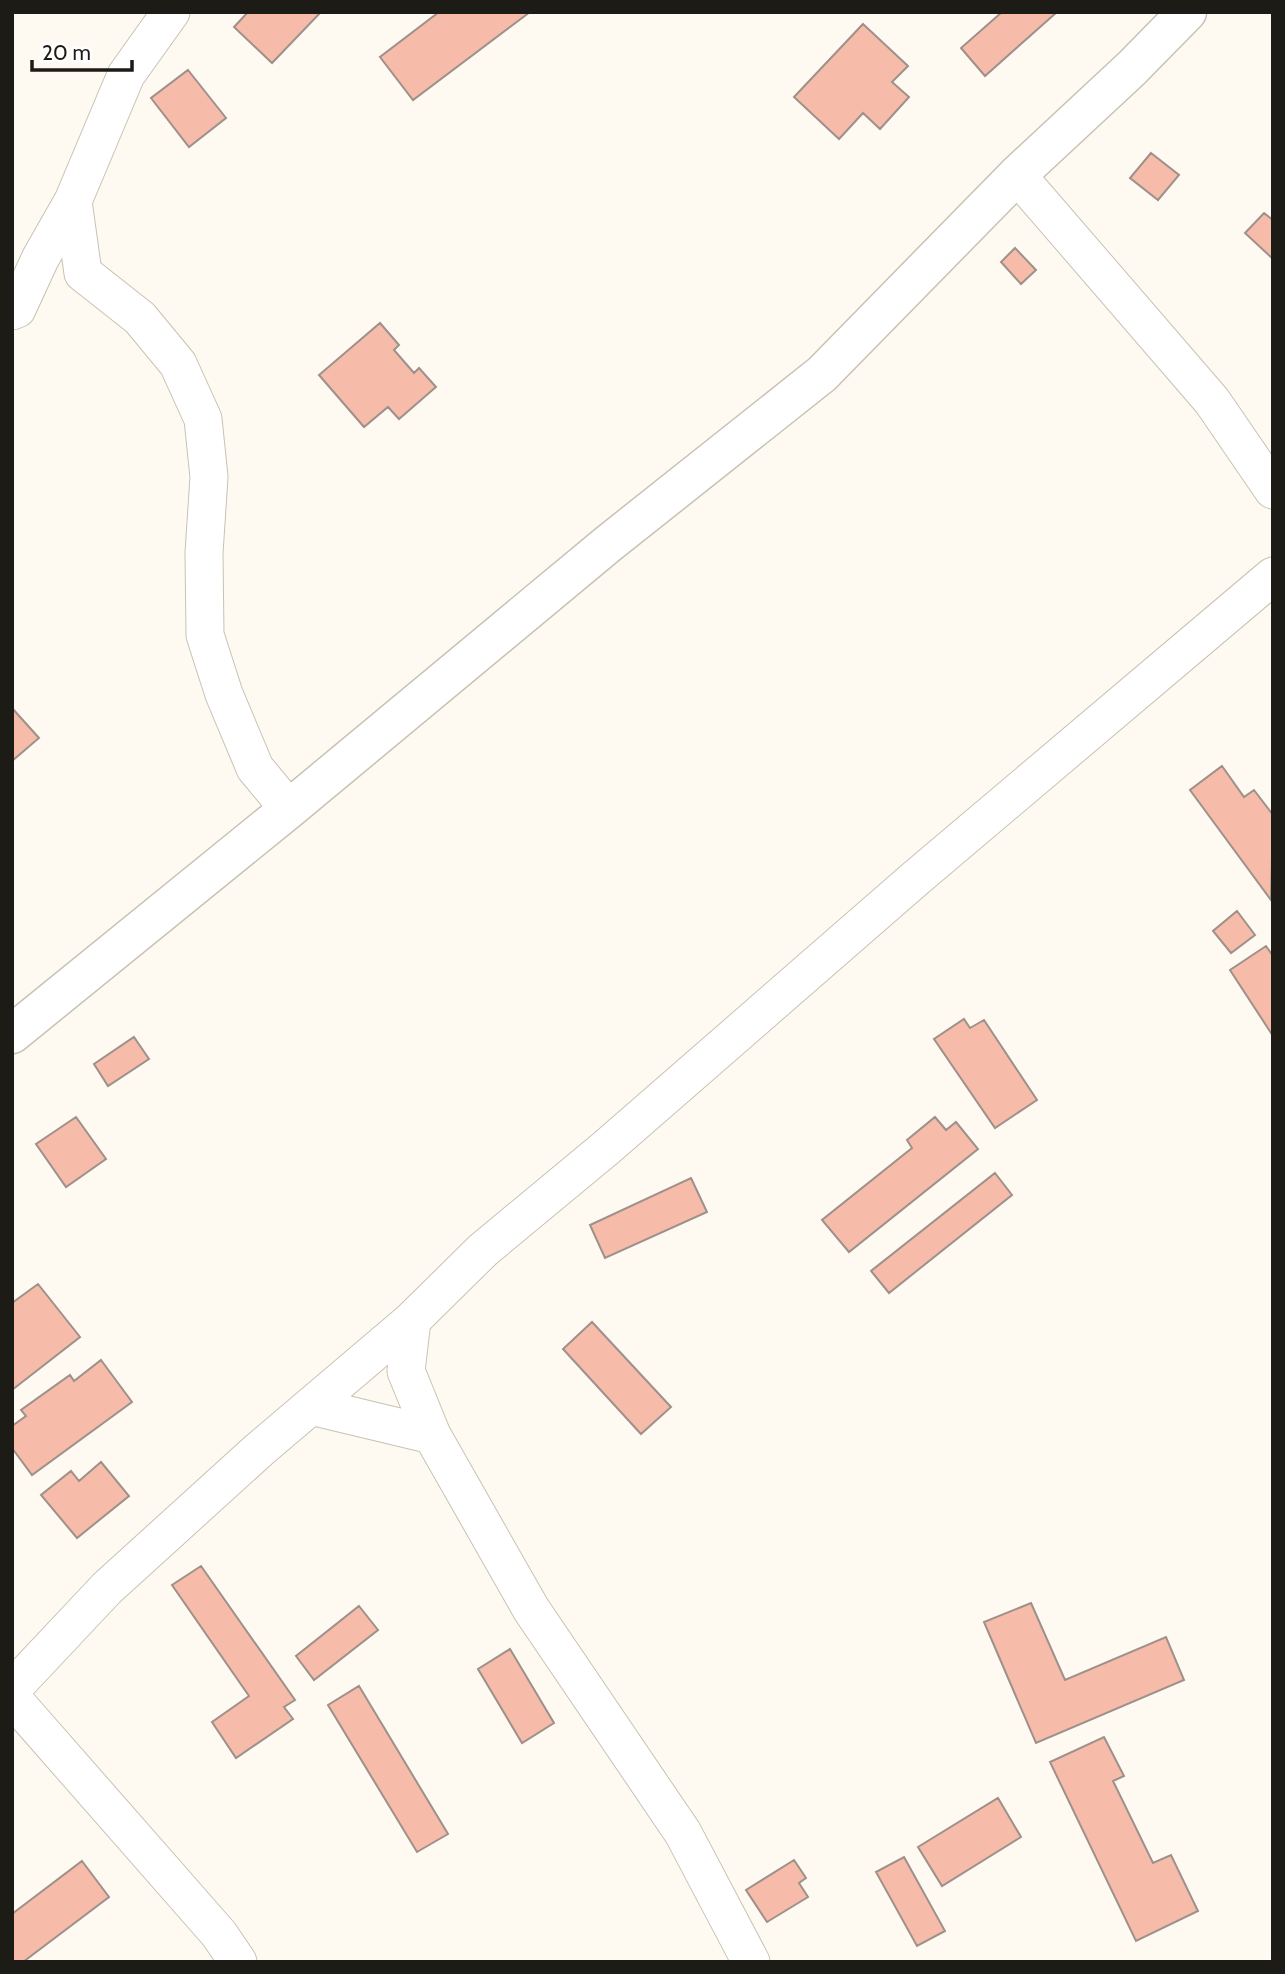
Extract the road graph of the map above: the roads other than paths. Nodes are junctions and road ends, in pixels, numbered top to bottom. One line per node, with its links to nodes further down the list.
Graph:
1 (171, 12): 4 (street)
2 (1187, 12): 3 (street)
3 (1017, 175): 6 (street); 8 (street)
4 (73, 201): 5 (street); 8 (street)
5 (12, 311)
6 (1273, 490)
7 (1273, 576): 10 (street)
8 (289, 809): 9 (street)
9 (12, 1034)
10 (412, 1320): 11 (street); 12 (street)
11 (311, 1406): 12 (street); 13 (street)
12 (432, 1435): 16 (street)
13 (12, 1689)
14 (12, 1698): 15 (street)
15 (238, 1962)
16 (751, 1962)

